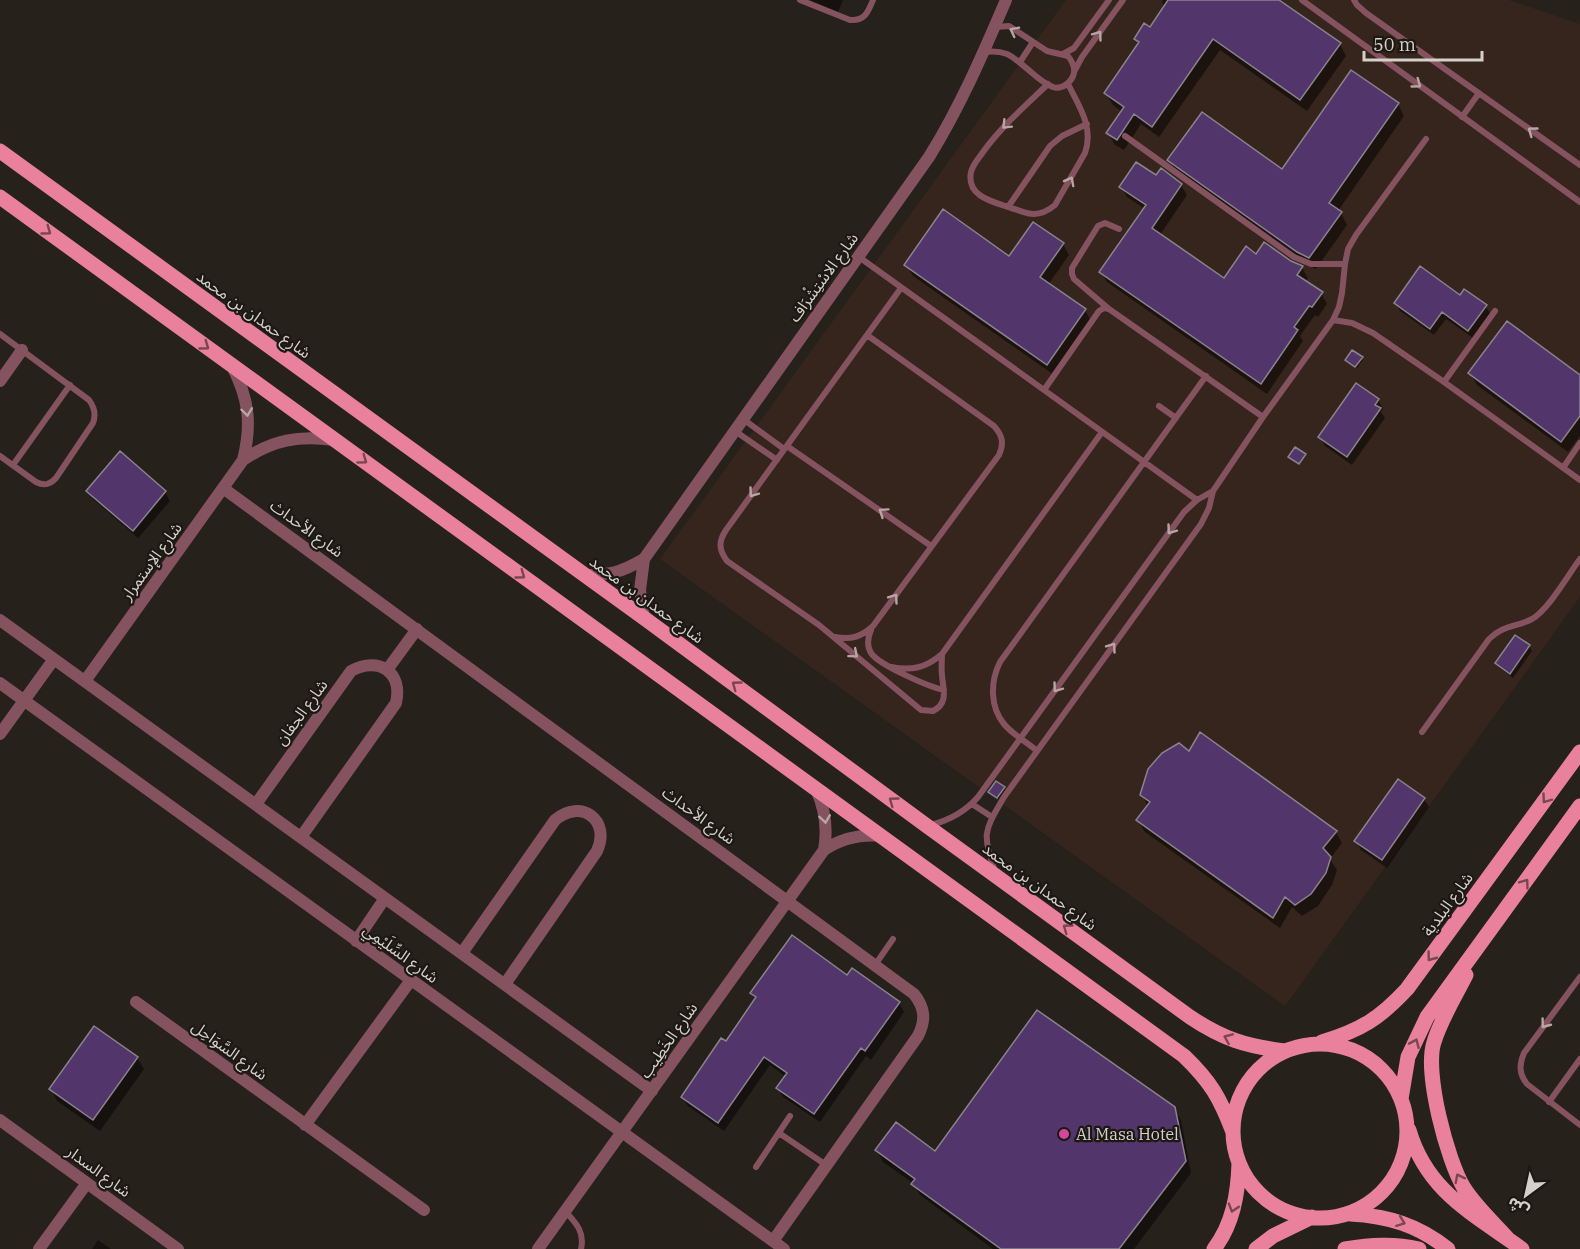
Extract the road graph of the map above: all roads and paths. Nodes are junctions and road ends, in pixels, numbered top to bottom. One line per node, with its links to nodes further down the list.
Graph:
1 (800, 0): 2 (lane)
2 (873, 0)
3 (1006, 0): 8 (street, شارع الاسْتِشْرَاف)
4 (1109, 0): 11 (lane)
5 (1123, 0): 13 (lane, one-way to 5)
6 (1302, 0): 17 (lane, one-way to 17)
7 (1354, 0): 16 (lane)
8 (994, 27): 9 (lane, one-way to 8); 10 (street, شارع الاسْتِشْرَاف)
9 (1032, 42): 11 (lane); 12 (lane)
10 (984, 52): 12 (lane); 27 (street, شارع الاسْتِشْرَاف)
11 (1063, 54): 13 (lane)
12 (1020, 62): 14 (lane)
13 (1074, 70): 15 (lane)
14 (1048, 84): 15 (lane); 25 (lane, one-way to 25)
15 (1068, 84): 18 (lane)
16 (1479, 93): 17 (lane); 22 (lane, one-way to 16)
17 (1462, 117): 24 (lane)
18 (1087, 124): 25 (lane); 25 (lane, one-way to 18)
19 (1125, 136): 28 (lane)
20 (1426, 139): 28 (lane)
21 (0, 151): 64 (main road, شارع حمدان بن محمد)
22 (1580, 165)
23 (0, 197): 36 (main road, one-way to 36)
24 (1580, 202)
25 (1008, 207)
26 (1119, 229): 30 (lane)
27 (858, 257): 29 (lane); 45 (street, شارع الاسْتِشْرَاف)
28 (1344, 264): 32 (lane)
29 (901, 288): 34 (lane); 41 (lane)
30 (1109, 309): 37 (lane); 41 (lane)
31 (1495, 311): 39 (lane)
32 (1333, 320): 39 (lane); 43 (lane)
33 (0, 334): 35 (lane)
34 (867, 335): 50 (lane); 61 (lane)
35 (22, 350): 38 (street); 40 (lane)
36 (232, 365): 48 (main road); 52 (street, شارع الإستمرار, one-way to 52)
37 (1206, 376): 43 (lane); 44 (lane)
38 (0, 381)
39 (1444, 382): 56 (lane)
40 (70, 385): 55 (lane); 55 (lane)
41 (1044, 390): 47 (lane)
42 (1159, 406): 44 (lane)
43 (1263, 417): 59 (lane)
44 (1176, 418): 54 (lane)
45 (742, 419): 46 (street, شارع الاسْتِشْرَاف); 50 (lane)
46 (734, 431): 53 (lane); 62 (street, شارع الاسْتِشْرَاف)
47 (1102, 432): 54 (lane); 70 (lane)
48 (336, 441): 52 (street, شارع الإستمرار); 83 (main road, one-way to 83)
49 (1580, 443): 56 (lane)
50 (786, 448): 53 (lane); 61 (lane, one-way to 50)
51 (0, 456): 55 (lane)
52 (243, 460): 58 (street, شارع الإستمرار)
53 (777, 460): 69 (lane, one-way to 69)
54 (1144, 462): 60 (lane); 80 (lane)
55 (13, 465)
56 (1563, 468): 57 (lane)
57 (1580, 480)
58 (223, 488): 68 (street, شارع الأحداث); 74 (street, شارع الإستمرار)
59 (1213, 490): 60 (lane); 81 (lane, one-way to 59)
60 (1197, 500): 80 (lane, one-way to 80)
61 (932, 546): 67 (lane, one-way to 61)
62 (644, 559): 64 (street, شارع الاسْتِشْرَاف); 65 (street, شارع الاسْتِشْرَاف)
63 (1580, 559): 78 (lane)
64 (583, 575): 65 (main road, شارع حمدان بن محمد)
65 (644, 618): 88 (main road, شارع حمدان بن محمد, one-way to 65)
66 (0, 620): 71 (street)
67 (873, 626): 69 (lane); 72 (lane)
68 (417, 629): 73 (street); 94 (street, شارع الأحداث)
69 (832, 636): 76 (lane, one-way to 76)
70 (942, 654): 72 (lane); 76 (lane)
71 (54, 659): 74 (street); 77 (street)
72 (891, 667): 76 (lane)
73 (387, 670): 84 (street, شارع الجفان); 90 (street)
74 (85, 681): 84 (street)
75 (0, 683): 77 (street, شارع السِّلَيْمِي)
76 (944, 690)
77 (24, 701): 79 (street); 96 (street, شارع السِّلَيْمِي)
78 (1422, 732)
79 (0, 734)
80 (1021, 738): 81 (lane); 85 (lane)
81 (1037, 750): 87 (lane)
82 (1580, 752): 104 (main road, شارع البلدية, one-way to 104)
83 (816, 789): 89 (main road); 91 (street, one-way to 91)
84 (256, 804): 90 (street)
85 (972, 804): 87 (lane); 88 (lane)
86 (1580, 806): 97 (main road, one-way to 86)
87 (992, 817): 92 (lane)
88 (927, 826): 92 (main road, شارع حمدان بن محمد)
89 (882, 836): 91 (street); 115 (main road)
90 (301, 837): 93 (street)
91 (824, 850): 94 (street, شارع الخَطِيب)
92 (997, 878): 105 (main road, شارع حمدان بن محمد, one-way to 92)
93 (385, 898): 96 (street); 98 (street)
94 (787, 901): 99 (street, شارع الأحداث); 107 (street, شارع الخَطِيب)
95 (893, 939): 99 (lane)
96 (356, 940): 101 (street, شارع السِّلَيْمِي)
97 (1479, 947): 108 (main road, one-way to 97); 126 (main road, one-way to 97)
98 (462, 953): 102 (street); 102 (street)
99 (875, 965): 119 (street, شارع الأحداث)
100 (1580, 977): 109 (lane, one-way to 109)
101 (411, 980): 113 (street); 116 (street, شارع السِّلَيْمِي)
102 (505, 984): 107 (street)
103 (136, 1002): 113 (street, شارع السَّوَاحِل)
104 (1315, 1044): 105 (main road); 108 (main road)
105 (1285, 1051): 115 (main road)
106 (1580, 1059): 109 (lane)
107 (652, 1091): 116 (street, شارع الخَطِيب)
108 (1401, 1099): 111 (main road)
109 (1549, 1102): 114 (lane)
110 (790, 1116): 117 (lane)
111 (1406, 1116): 124 (main road); 126 (main road)
112 (0, 1120): 121 (street, شارع السدار)
113 (305, 1125): 122 (street, شارع السَّوَاحِل)
114 (1580, 1125)
115 (1233, 1132): 118 (main road)
116 (622, 1133): 123 (street, شارع الخَطِيب); 127 (street, شارع السِّلَيْمِي)
117 (779, 1133): 119 (lane); 120 (lane)
118 (1239, 1163): 125 (main road); 133 (main road, one-way to 133)
119 (826, 1166): 127 (street, شارع الأحداث)
120 (756, 1167)
121 (87, 1183): 128 (street); 129 (street, شارع السدار)
122 (424, 1210)
123 (565, 1211): 130 (street, شارع الخَطِيب); 131 (lane)
124 (1347, 1214): 125 (main road); 137 (main road, one-way to 137)
125 (1312, 1217): 134 (main road)
126 (1509, 1240): 138 (main road)
127 (773, 1241): 132 (street, شارع السِّلَيْمِي)
128 (39, 1249)
129 (178, 1249)
130 (538, 1249)
131 (580, 1249)
132 (784, 1249)
133 (1214, 1249)
134 (1256, 1249)
135 (1345, 1249): 136 (main road)
136 (1419, 1249)
137 (1448, 1249)
138 (1522, 1249)

